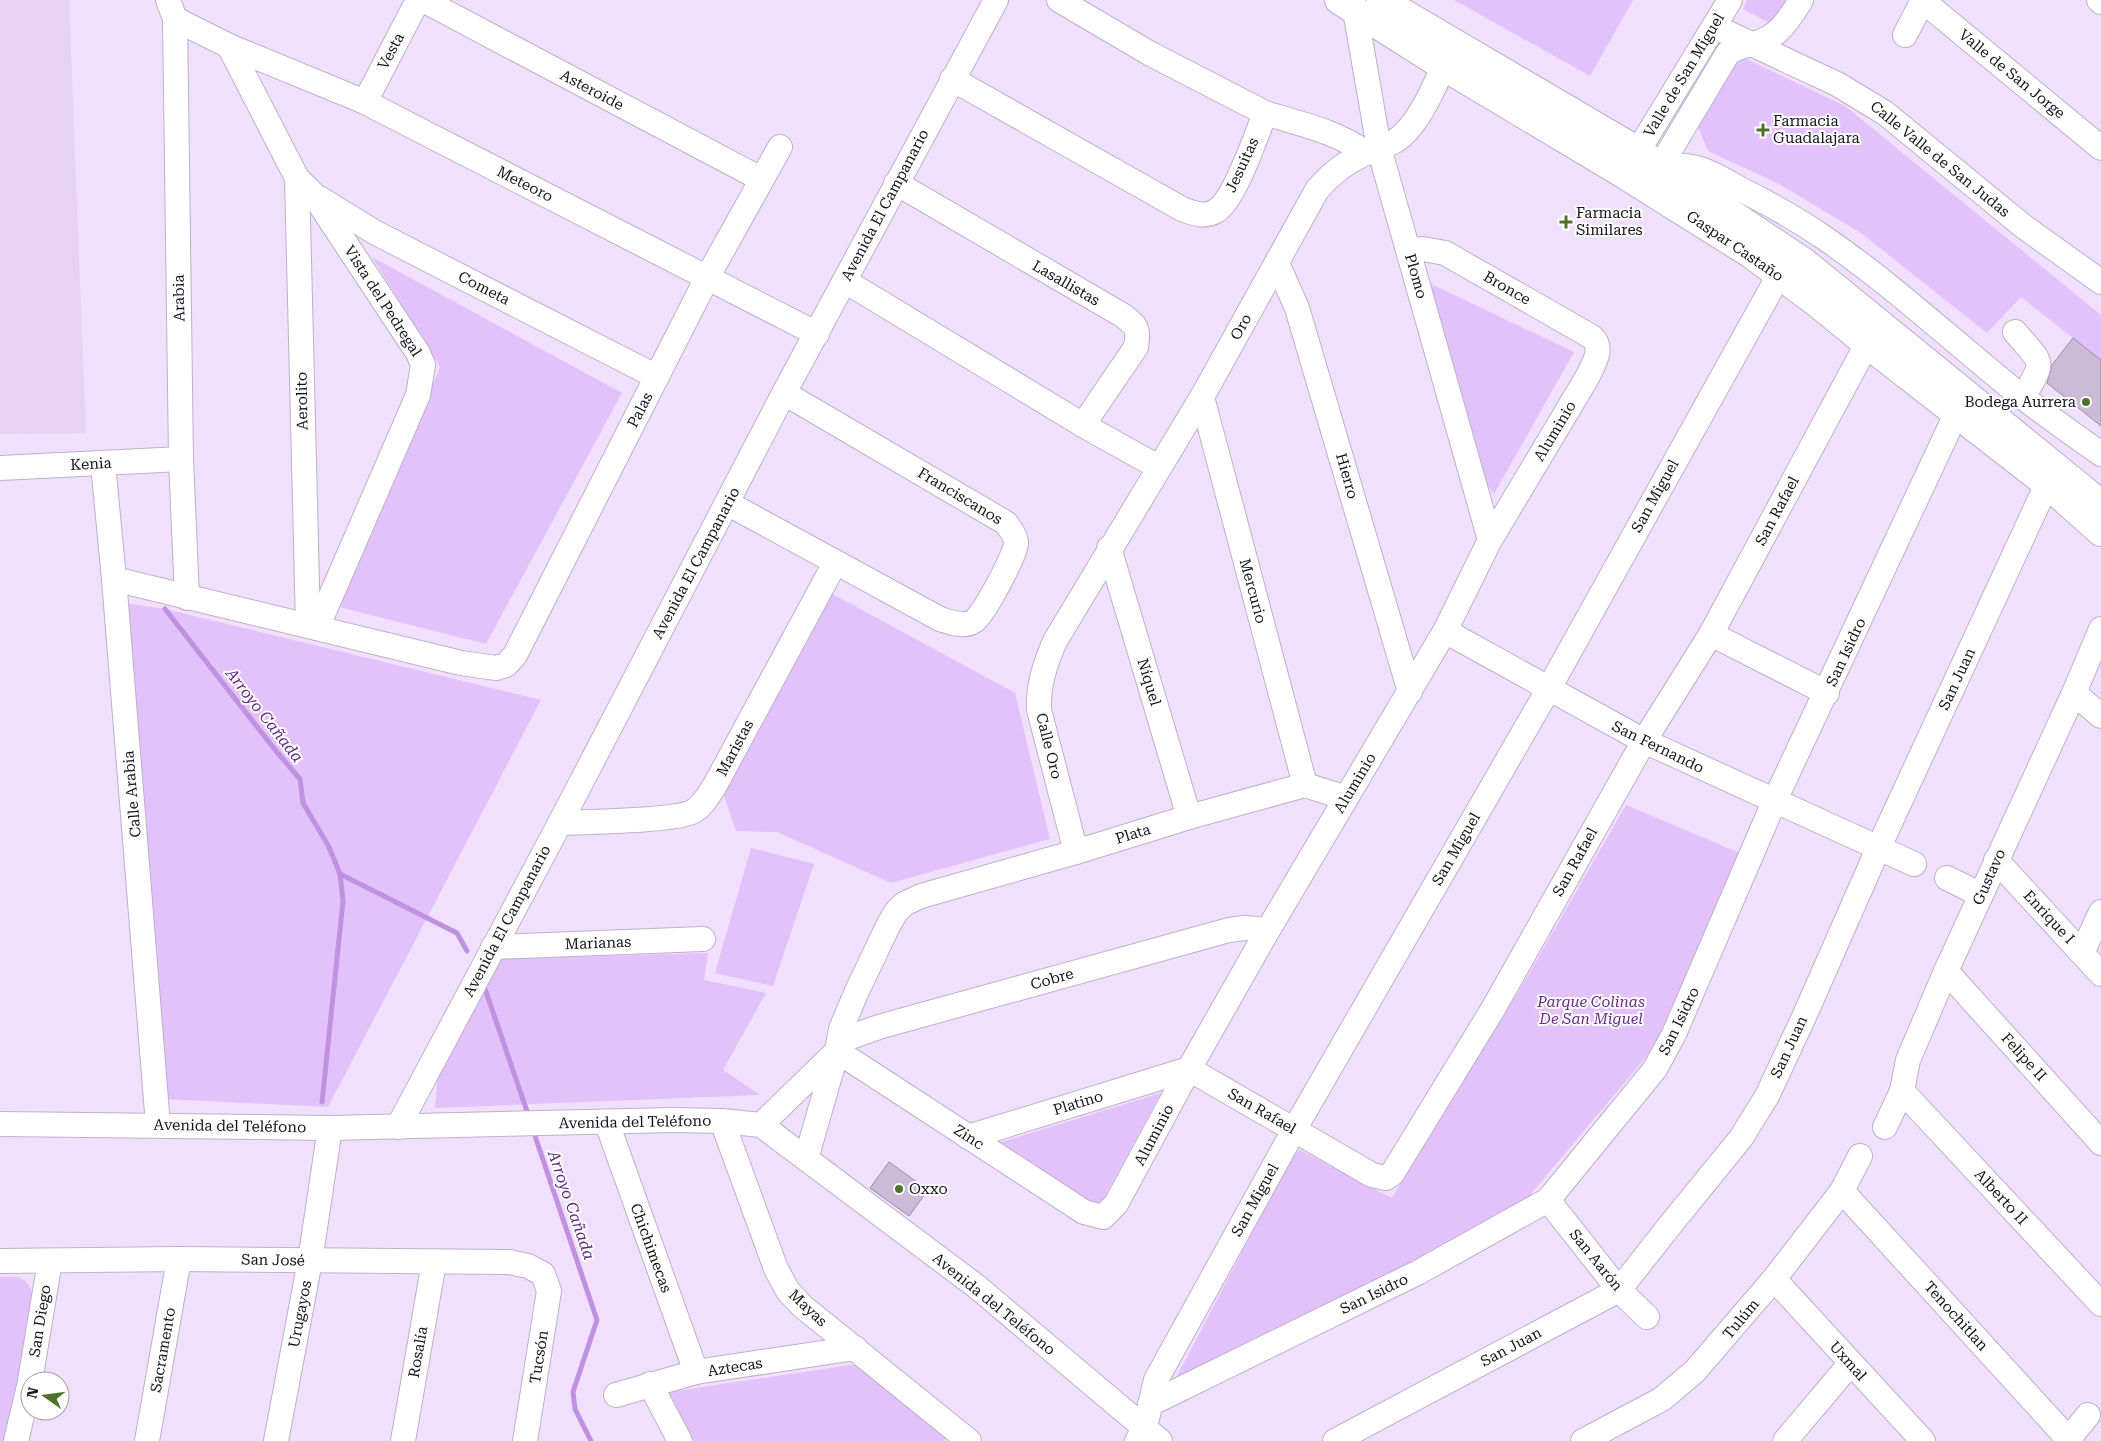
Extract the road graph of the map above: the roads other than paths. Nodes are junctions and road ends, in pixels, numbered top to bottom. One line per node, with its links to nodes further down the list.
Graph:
1 (418, 0): 17 (street, Vesta)
2 (423, 0): 24 (street, Asteroide)
3 (996, 0): 16 (street, Avenida El Campanario)
4 (1059, 0): 18 (street)
5 (1381, 0): 15 (main road, Gaspar Castaño)
6 (1730, 0): 11 (street, Valle de San Miguel)
7 (1802, 0): 13 (street, Valle de San Miguel)
8 (1923, 1): 12 (street); 20 (street, Valle de San Jorge)
9 (1347, 5): 15 (main road, Gaspar Castaño); 21 (street, Plomo)
10 (172, 9): 14 (street); 44 (street, Arabia)
11 (1715, 27): 13 (street, Calle Valle de San Judas); 22 (street, Valle de San Miguel)
12 (1905, 35)
13 (1753, 44): 23 (street, Valle de San Miguel); 32 (street, Calle Valle de San Judas)
14 (229, 46): 17 (street, Meteoro); 26 (street, Vista del Pedregal)
15 (1449, 55): 21 (street, Oro); 22 (main road, Gaspar Castaño); 29 (main road, Gaspar Castaño)
16 (952, 79): 18 (street, Jesuitas); 25 (street, Avenida El Campanario)
17 (365, 102): 30 (street, Meteoro)
18 (1265, 114): 21 (street)
19 (780, 147): 24 (street, Palas)
20 (2101, 148)
21 (1372, 150): 27 (street, Plomo); 28 (street, Oro)
22 (1638, 151): 23 (main road, Gaspar Castaño)
23 (1664, 167): 40 (street); 50 (main road, Gaspar Castaño)
24 (762, 179): 30 (street, Palas)
25 (896, 183): 31 (street, Avenida El Campanario); 42 (street, Lasallistas)
26 (305, 186): 37 (street, Cometa); 57 (street, Aerolito); 57 (street, Vista del Pedregal)
27 (1409, 250): 36 (street, Bronce); 52 (street, Plomo)
28 (1277, 263): 39 (street, Oro); 63 (street, Hierro)
29 (1779, 275): 35 (main road, Gaspar Castaño); 62 (street, San Miguel)
30 (707, 278): 34 (street, Meteoro); 37 (street, Palas)
31 (845, 281): 34 (street, Avenida El Campanario); 42 (street)
32 (2101, 282)
33 (2015, 332): 40 (street)
34 (817, 334): 38 (street, Avenida El Campanario)
35 (1867, 344): 41 (main road, Gaspar Castaño); 60 (street, San Rafael)
36 (1598, 345): 52 (street, Aluminio)
37 (657, 377): 57 (street, Palas)
38 (784, 393): 49 (street, Avenida El Campanario); 54 (street, Franciscanos)
39 (1202, 397): 46 (street, Oro); 68 (street, Mercurio)
40 (2023, 397): 43 (street)
41 (1957, 412): 48 (main road, Gaspar Castaño); 64 (street, San Isidro)
42 (1082, 425): 46 (street)
43 (2101, 454)
44 (181, 459): 45 (street, Kenia); 56 (street, Arabia)
45 (103, 464): 47 (street, Kenia); 55 (street, Calle Arabia)
46 (1158, 467): 53 (street, Oro)
47 (0, 468)
48 (2047, 484): 51 (main road, Gaspar Castaño); 73 (street, San Juan)
49 (727, 503): 54 (street, Franciscanos); 72 (street, Avenida El Campanario)
50 (2101, 504)
51 (2101, 532)
52 (1490, 540): 59 (street, Aluminio)
53 (1109, 548): 61 (street, Oro); 71 (street, Níquel)
54 (835, 563): 72 (street, Maristas)
55 (114, 579): 56 (street); 93 (street, Calle Arabia)
56 (187, 598): 57 (street)
57 (312, 626)
58 (2101, 629): 65 (street, Gustavo)
59 (1445, 632): 62 (street, San Fernando); 63 (street, Aluminio)
60 (1711, 634): 64 (street); 67 (street, San Rafael)
61 (1054, 641): 74 (street, Calle Oro)
62 (1548, 690): 67 (street, San Fernando); 98 (street, San Miguel)
63 (1410, 692): 69 (street, Aluminio)
64 (1827, 693): 70 (street, San Isidro)
65 (2074, 693): 66 (street); 75 (street, Gustavo)
66 (2101, 716)
67 (1644, 742): 70 (street, San Fernando); 98 (street, San Rafael)
68 (1305, 785): 69 (street); 71 (street, Plata)
69 (1346, 798): 81 (street, Aluminio)
70 (1774, 802): 73 (street, San Fernando); 104 (street, San Isidro)
71 (1189, 816): 74 (street, Plata)
72 (560, 823): 83 (street, Avenida El Campanario)
73 (1878, 849): 76 (street, San Fernando); 113 (street, San Juan)
74 (1076, 852): 79 (street, Plata)
75 (1996, 860): 78 (street, Gustavo); 84 (street, Enrique I)
76 (1914, 864)
77 (1947, 878): 78 (street)
78 (1981, 895): 85 (street, Gustavo)
79 (921, 896): 87 (street, Cobre)
80 (2101, 912): 84 (street)
81 (1268, 930): 87 (street, Cobre); 88 (street, Aluminio)
82 (703, 939): 83 (street, Marianas)
83 (493, 947): 95 (street, Avenida El Campanario)
84 (2082, 953): 86 (street, Enrique I)
85 (1946, 971): 89 (street, Gustavo); 100 (street, Felipe II)
86 (2101, 974)
87 (838, 1046): 94 (street, Cobre); 99 (street, Zinc); 102 (street, Cobre)
88 (1188, 1069): 98 (street, San Rafael); 99 (street, Platino); 105 (street, Aluminio)
89 (1902, 1090): 96 (street, Gustavo); 114 (street, Alberto II)
90 (722, 1120): 91 (street, Avenida del Teléfono); 94 (street, Avenida del Teléfono); 116 (street, Mayas)
91 (607, 1123): 95 (street, Avenida del Teléfono); 119 (street, Chichimecas)
92 (0, 1124): 93 (street, Avenida del Teléfono)
93 (158, 1125): 97 (street, Avenida del Teléfono)
94 (761, 1125): 102 (street, Avenida del Teléfono)
95 (398, 1127): 97 (street, Avenida del Teléfono)
96 (1885, 1127)
97 (330, 1128): 109 (street, Urugayos)
98 (1294, 1130): 122 (street, San Miguel)
99 (968, 1137): 105 (street, Zinc)
100 (2101, 1143)
101 (1860, 1156): 103 (street, Tulúm)
102 (806, 1159): 125 (street, Avenida del Teléfono)
103 (1842, 1191): 112 (street, Tulúm); 126 (street, Tenochitlan)
104 (1548, 1200): 113 (street, San Aarón); 122 (street, San Isidro)
105 (1103, 1217)
106 (179, 1259): 108 (street, San José); 109 (street, San José); 128 (street, Sacramento)
107 (0, 1261): 108 (street, San José)
108 (50, 1261): 118 (street, San Diego)
109 (310, 1261): 110 (street, San José); 129 (street, Urugayos)
110 (434, 1262): 111 (street, San José); 130 (street, Rosalía)
111 (544, 1274): 131 (street, Tucsón)
112 (1774, 1279): 117 (street, Uxmal); 135 (street, Tulúm)
113 (1619, 1290): 115 (street, San Aarón); 134 (street, San Juan)
114 (2101, 1304)
115 (1647, 1317)
116 (855, 1348): 119 (street, Aztecas); 133 (street, Mayas)
117 (1850, 1364): 136 (street); 137 (street, Uxmal)
118 (32, 1371)
119 (696, 1372): 120 (street, Aztecas)
120 (650, 1384): 121 (street, Aztecas); 132 (street)
121 (616, 1395)
122 (1150, 1404): 125 (street, San Miguel)
123 (2088, 1414): 126 (street)
124 (21, 1421): 127 (street, San Diego)
125 (1147, 1436)
126 (2068, 1440)
127 (16, 1441)
128 (147, 1441)
129 (276, 1441)
130 (403, 1441)
131 (525, 1441)
132 (680, 1441)
133 (969, 1441)
134 (1335, 1441)
135 (1583, 1441)
136 (1785, 1441)
137 (1922, 1441)

